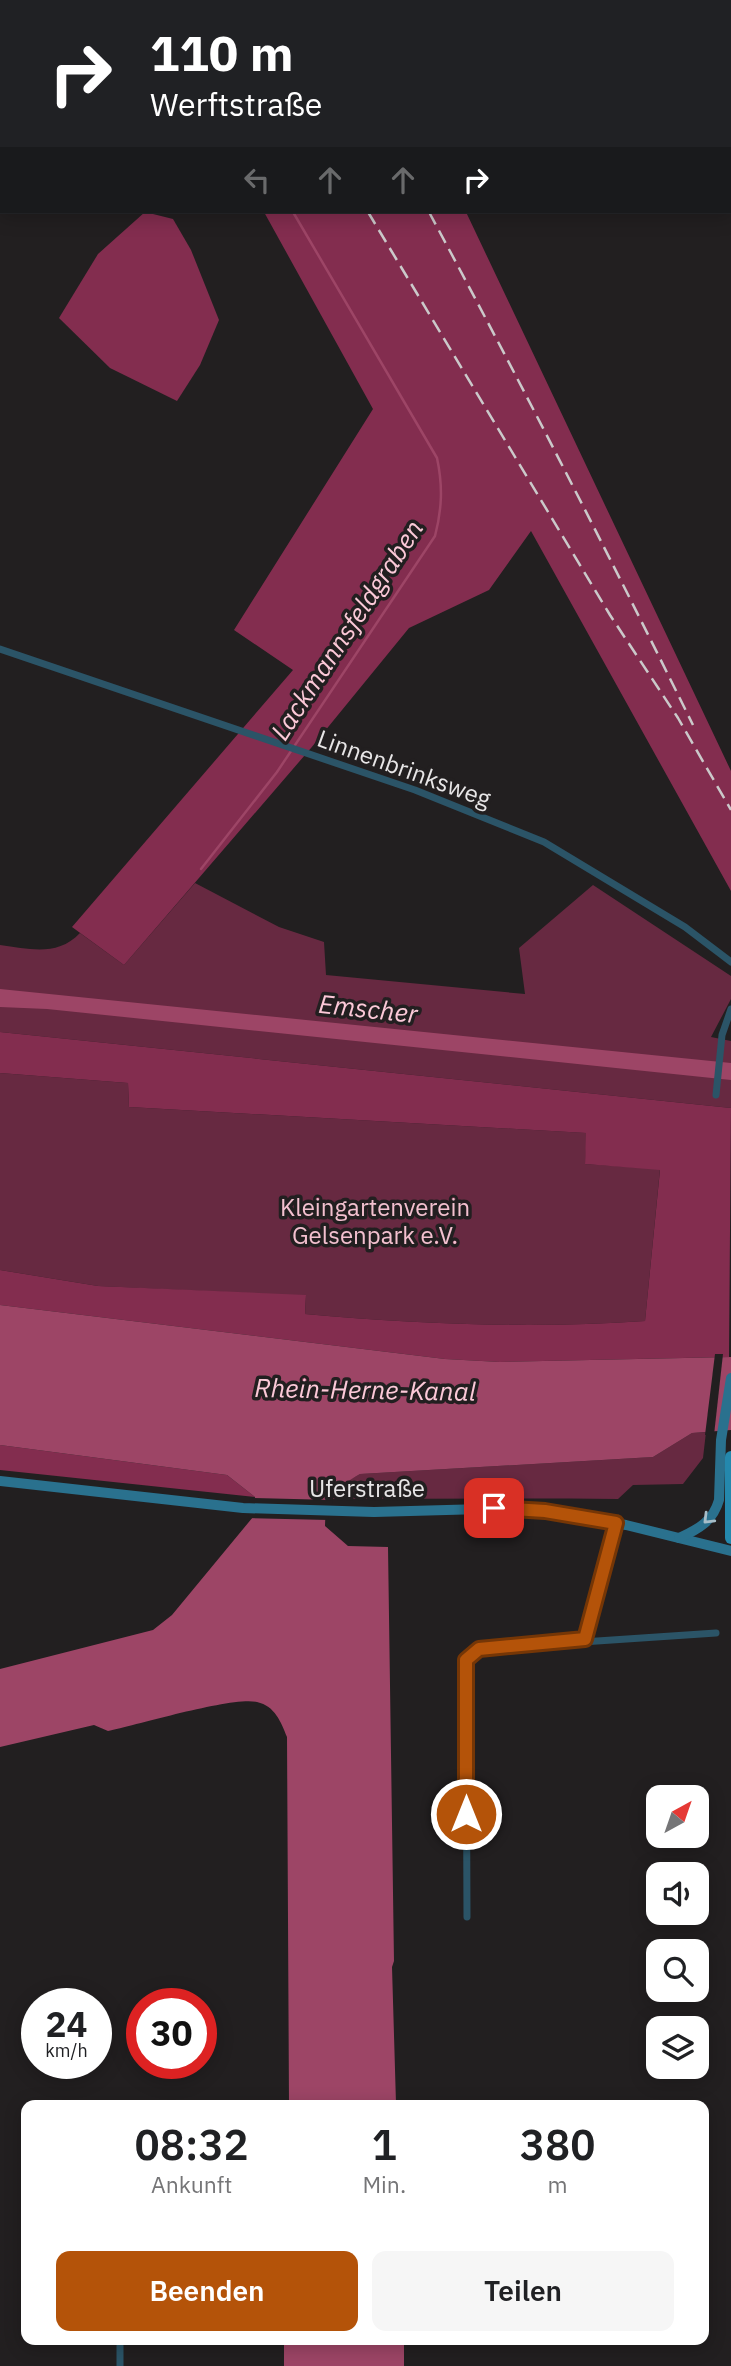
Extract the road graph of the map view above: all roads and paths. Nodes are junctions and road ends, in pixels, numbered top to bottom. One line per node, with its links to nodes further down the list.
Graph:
1 (0, 649): 2 (street, Linnenbrinksweg)
2 (731, 962)
3 (731, 1009): 4 (street)
4 (716, 1095)
5 (731, 1378): 9 (main road, one-way to 9)
6 (731, 1457): 10 (main road)
7 (0, 1481): 8 (main road, Uferstraße)
8 (616, 1523): 9 (main road, Uferstraße); 13 (street)
9 (679, 1538): 11 (main road, Uferstraße)
10 (731, 1538)
11 (731, 1550)
12 (716, 1633): 13 (street)
13 (585, 1639): 14 (street)
14 (467, 1917)
15 (120, 2346): 16 (street)
16 (120, 2366)

